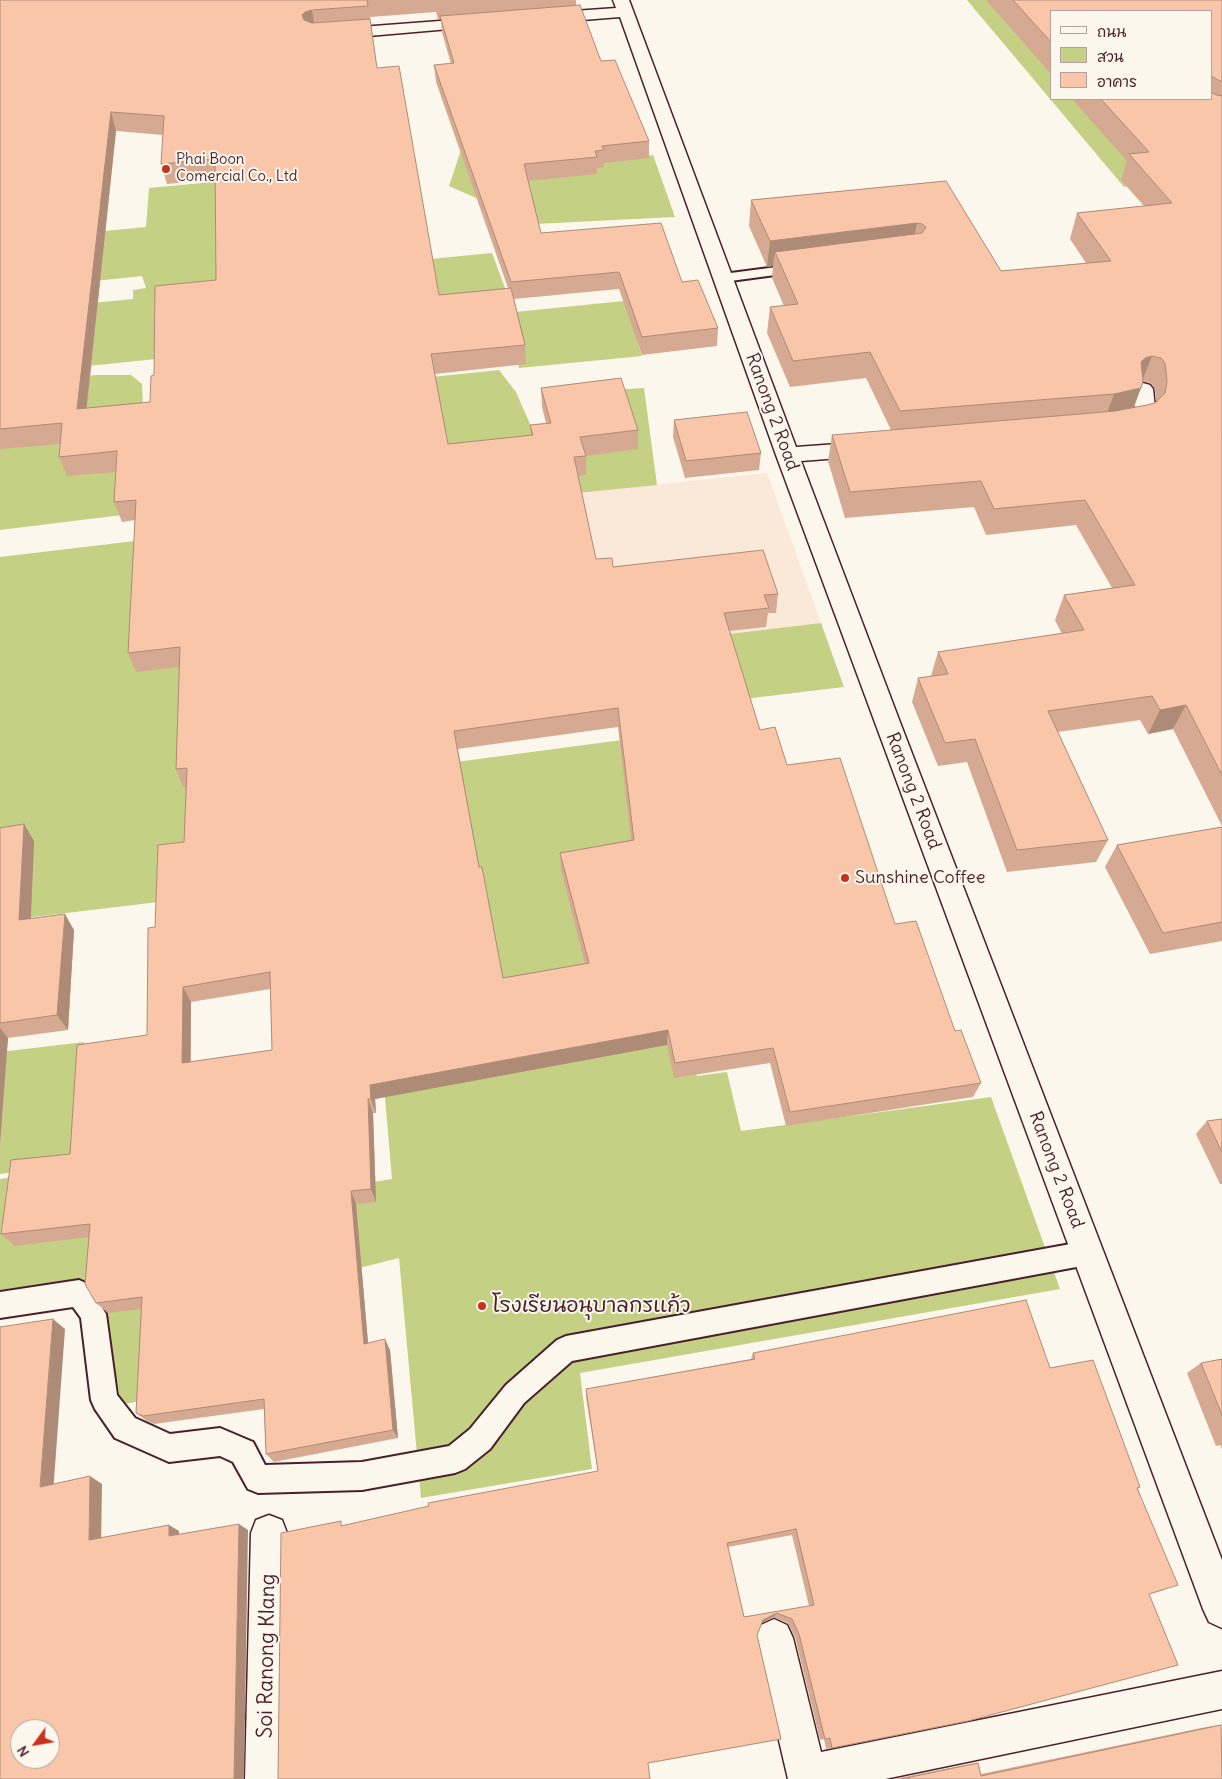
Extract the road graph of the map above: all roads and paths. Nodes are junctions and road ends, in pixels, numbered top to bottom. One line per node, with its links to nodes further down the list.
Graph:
1 (623, 6): 2 (street); 6 (street, Ranong 2 Road)
2 (531, 19)
3 (492, 22): 4 (street)
4 (316, 35)
5 (817, 266): 6 (lane)
6 (723, 278): 10 (street, Ranong 2 Road)
7 (1143, 389): 8 (street)
8 (1105, 428)
9 (887, 447): 10 (street)
10 (787, 455): 11 (street, Ranong 2 Road)
11 (1087, 1253): 12 (lane); 14 (street, Ranong 2 Road)
12 (0, 1306)
13 (269, 1533): 18 (street, Soi Ranong Klang)
14 (1222, 1609)
15 (774, 1638): 17 (street)
16 (1222, 1690): 17 (street)
17 (808, 1777)
18 (265, 1779)

